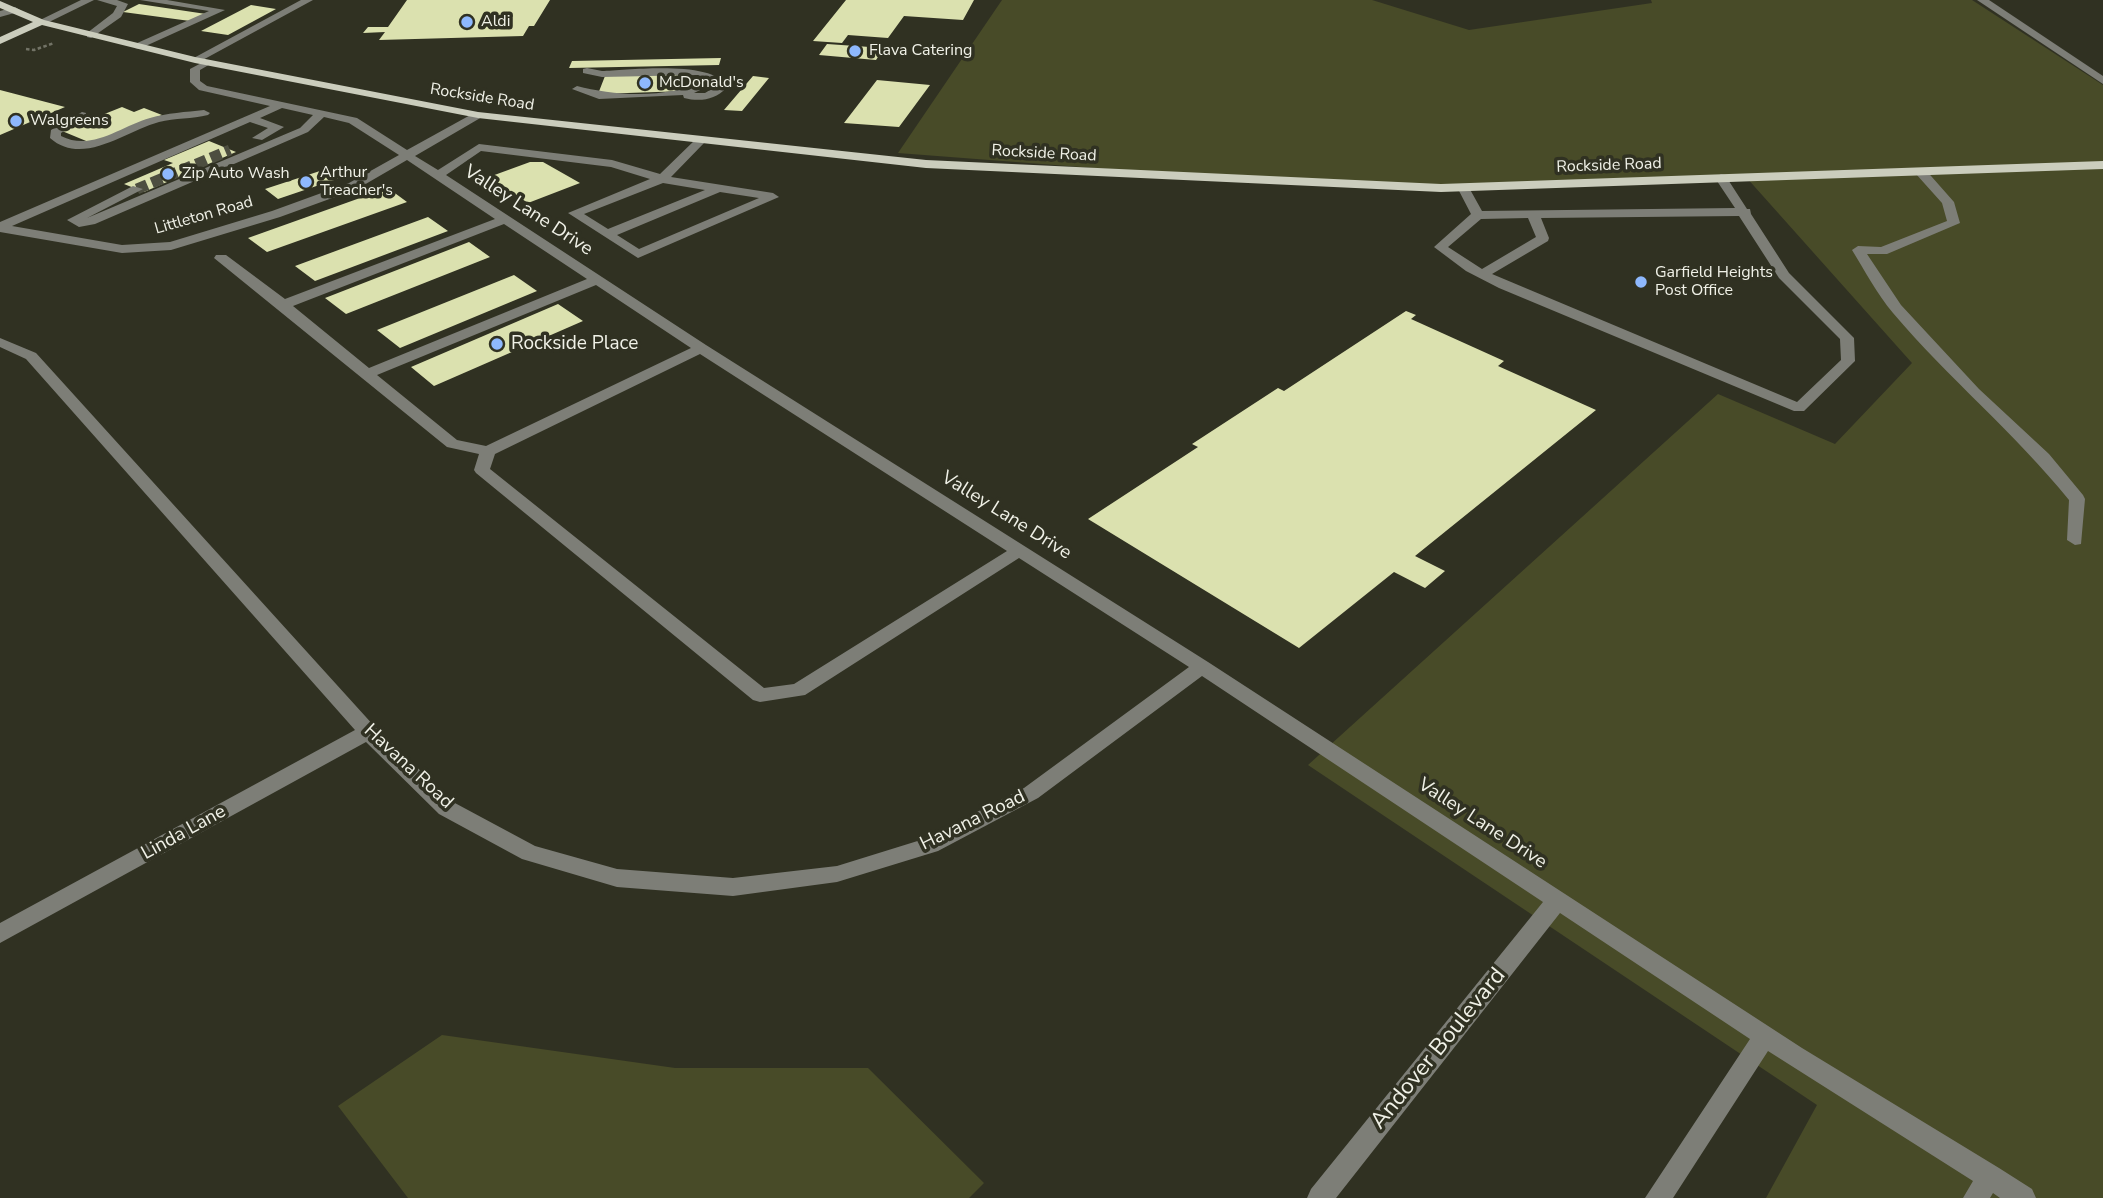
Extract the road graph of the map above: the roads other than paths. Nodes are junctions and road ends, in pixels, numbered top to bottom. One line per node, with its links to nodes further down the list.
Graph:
1 (89, 0): 9 (street)
2 (102, 0): 10 (street)
3 (145, 0): 12 (street)
4 (307, 0): 13 (street)
5 (1982, 0): 15 (street)
6 (0, 4): 7 (main road, Rockside Road)
7 (14, 5): 8 (street); 9 (main road, Rockside Road)
8 (0, 14)
9 (41, 22): 10 (main road, Rockside Road); 11 (main road)
10 (92, 34): 12 (main road, Rockside Road)
11 (0, 41)
12 (139, 46): 13 (main road, Rockside Road)
13 (201, 61): 17 (street, Valley Lane Drive); 21 (main road, Rockside Road)
14 (587, 71): 16 (street)
15 (2103, 80)
16 (577, 89)
17 (280, 105): 19 (street, Valley Lane Drive); 22 (street)
18 (204, 113): 20 (street)
19 (322, 113): 25 (street, Valley Lane Drive); 33 (street)
20 (82, 115)
21 (478, 115): 23 (main road, Rockside Road); 25 (street, Littleton Road)
22 (251, 119): 24 (street); 38 (street)
23 (701, 140): 29 (street); 31 (main road, Rockside Road)
24 (230, 150)
25 (406, 155): 28 (street, Valley Lane Drive); 38 (street, Littleton Road)
26 (2103, 165): 27 (main road, Rockside Road)
27 (1920, 171): 30 (main road, Rockside Road); 48 (street)
28 (437, 176): 29 (street); 37 (street, Valley Lane Drive)
29 (662, 178): 32 (street); 39 (street)
30 (1721, 178): 31 (main road, Rockside Road); 34 (street)
31 (1463, 187): 36 (street)
32 (720, 188): 39 (street); 39 (street)
33 (137, 189)
34 (1746, 212): 35 (street); 41 (street)
35 (1533, 214): 36 (street); 41 (street)
36 (1478, 215): 41 (street)
37 (503, 220): 42 (street, Valley Lane Drive); 43 (street)
38 (0, 228)
39 (607, 234)
40 (221, 258): 43 (street)
41 (1482, 275)
42 (596, 280): 45 (street, Valley Lane Drive); 46 (street)
43 (283, 305): 46 (street)
44 (0, 342): 51 (street, Havana Road)
45 (701, 348): 47 (street); 49 (street, Valley Lane Drive)
46 (367, 374): 47 (street)
47 (488, 451): 49 (street)
48 (2075, 540)
49 (1020, 550): 50 (street, Valley Lane Drive)
50 (1202, 667): 51 (street, Havana Road); 52 (street, Valley Lane Drive)
51 (368, 732): 53 (street, Linda Lane)
52 (1558, 899): 54 (street, Valley Lane Drive); 56 (street, Andover Boulevard)
53 (0, 934)
54 (1765, 1035): 55 (street, Valley Lane Drive); 57 (street)
55 (1990, 1176): 58 (street); 59 (street, Valley Lane Drive)
56 (1320, 1198)
57 (1658, 1198)
58 (1976, 1198)
59 (2023, 1198)

